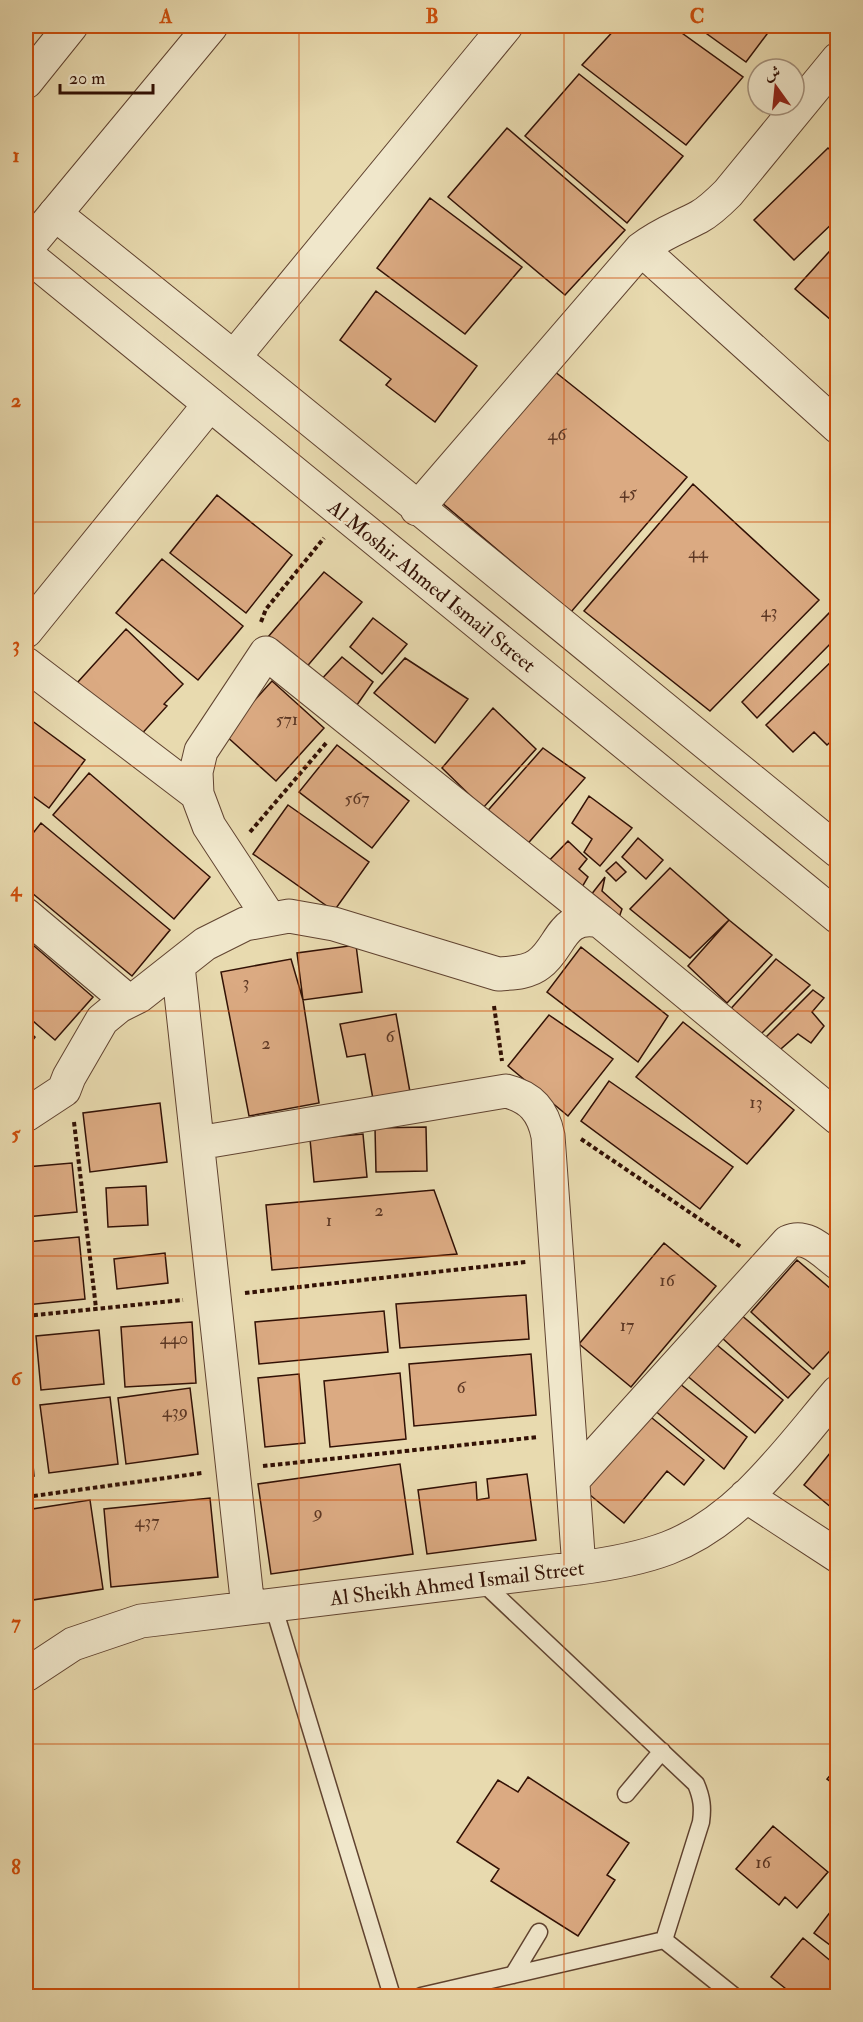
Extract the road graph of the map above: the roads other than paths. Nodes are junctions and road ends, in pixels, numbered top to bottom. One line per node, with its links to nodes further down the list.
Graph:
1 (71, 26): 5 (street)
2 (211, 26): 6 (street)
3 (506, 26): 10 (street)
4 (837, 59): 8 (street)
5 (26, 82)
6 (55, 214): 7 (street); 10 (street)
7 (26, 249)
8 (641, 249): 12 (street); 13 (street)
9 (26, 254): 11 (street, Al Moshir Ahmed Ismail Street)
10 (234, 357): 13 (street)
11 (210, 404): 14 (street); 19 (street, Al Moshir Ahmed Ismail Street)
12 (837, 427)
13 (417, 509): 17 (street)
14 (26, 631)
15 (26, 664): 16 (street)
16 (197, 794): 20 (street); 21 (street)
17 (837, 851)
18 (26, 915): 23 (street)
19 (837, 917)
20 (270, 919): 21 (street); 22 (street)
21 (600, 921): 25 (street)
22 (178, 966): 23 (street); 26 (street)
23 (128, 1001): 24 (street)
24 (26, 1116)
25 (837, 1118)
26 (198, 1143): 29 (street); 34 (street)
27 (837, 1263): 29 (street)
28 (837, 1392): 30 (street, Al Sheikh Ahmed Ismail Street)
29 (573, 1480): 32 (street)
30 (746, 1496): 31 (street); 32 (street, Al Sheikh Ahmed Ismail Street)
31 (837, 1556)
32 (579, 1568): 33 (street, Al Sheikh Ahmed Ismail Street)
33 (479, 1580): 34 (street, Al Sheikh Ahmed Ismail Street); 36 (lane)
34 (261, 1606): 35 (street, Al Sheikh Ahmed Ismail Street); 41 (lane)
35 (26, 1675)
36 (662, 1751): 37 (lane); 39 (lane)
37 (626, 1794)
38 (539, 1932): 40 (lane)
39 (664, 1940): 40 (lane); 43 (lane)
40 (513, 1975): 42 (lane)
41 (392, 1996)
42 (422, 1996)
43 (734, 1996)

